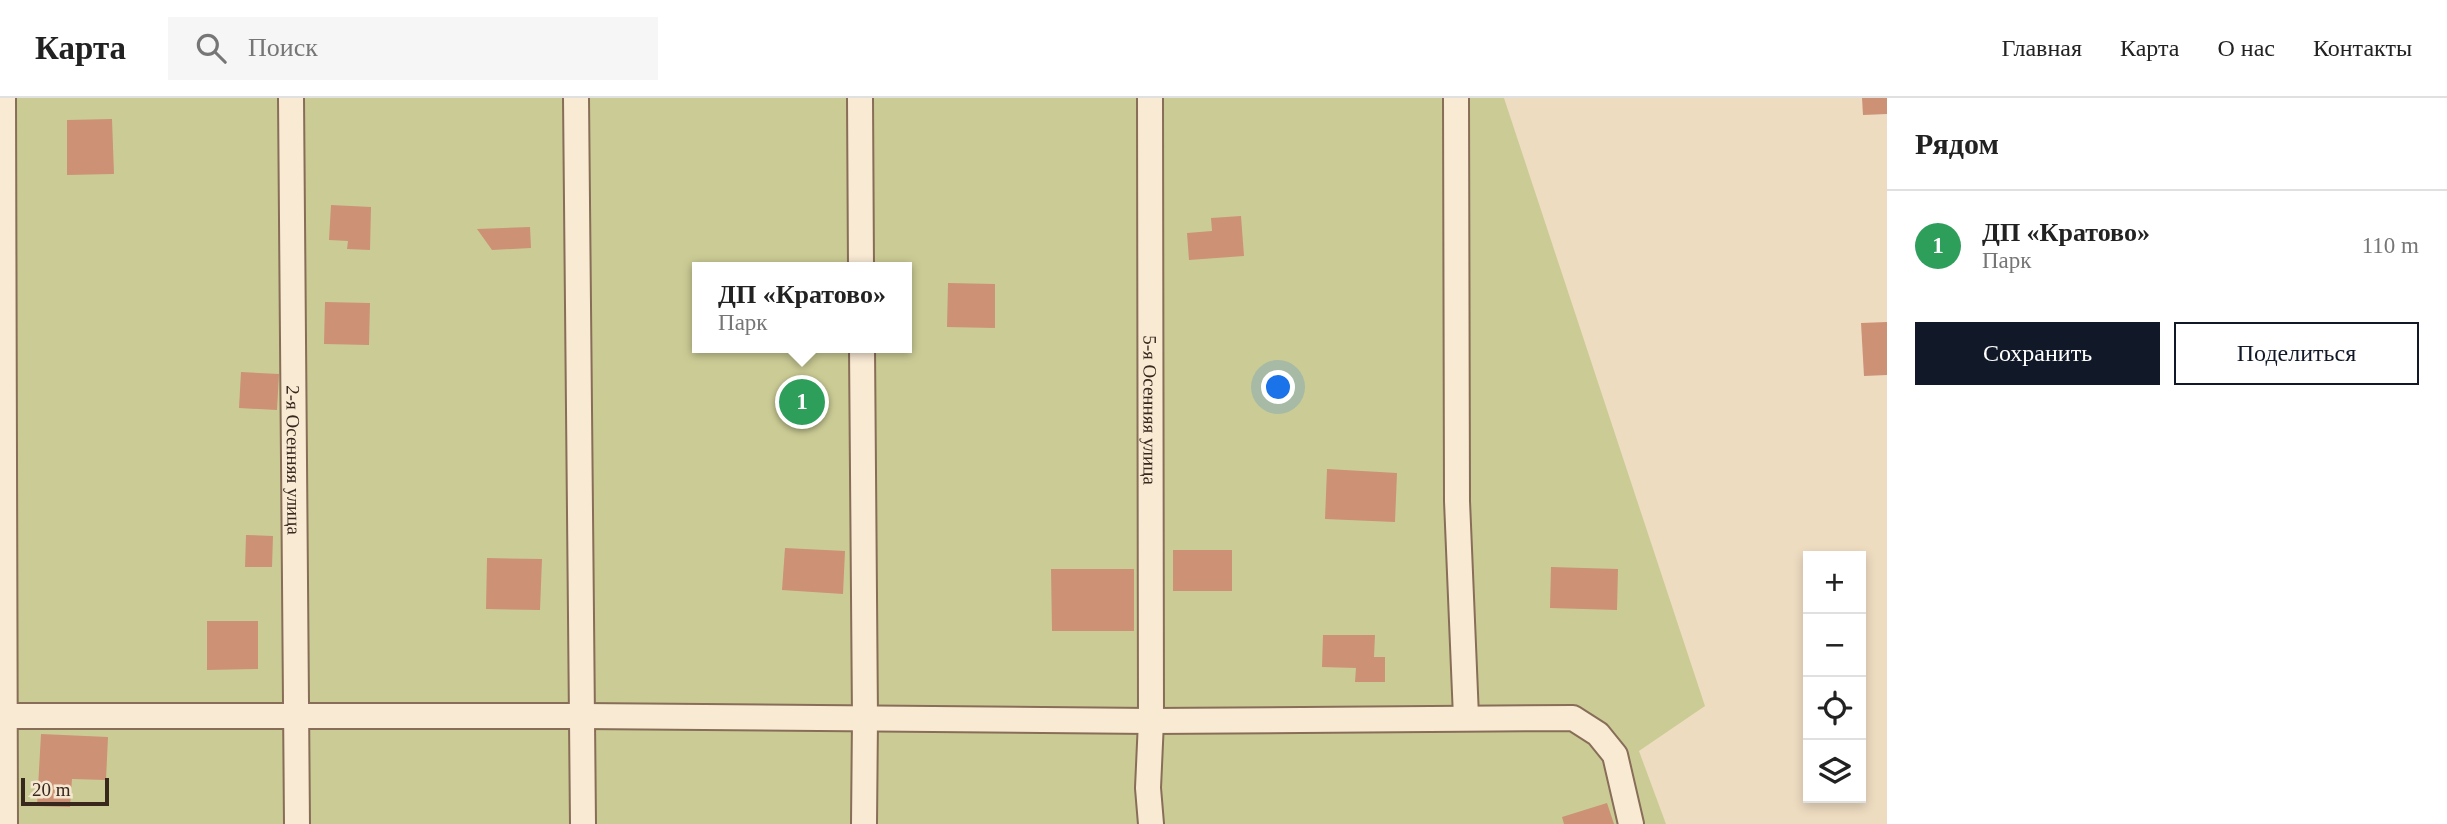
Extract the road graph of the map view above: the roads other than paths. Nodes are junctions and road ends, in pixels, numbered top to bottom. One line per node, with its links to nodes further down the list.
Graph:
1 (3, 98): 9 (street)
2 (291, 98): 10 (street, 2-я Осенняя улица)
3 (576, 98): 11 (street)
4 (859, 98): 7 (street)
5 (1150, 98): 14 (street, 5-я Осенняя улица)
6 (1456, 98): 12 (street)
7 (861, 262)
8 (862, 353): 13 (street)
9 (2, 716): 10 (street); 15 (street)
10 (298, 716): 11 (street); 16 (street, 2-я Осенняя улица)
11 (583, 716): 13 (street); 17 (street)
12 (1466, 717): 14 (street); 20 (street)
13 (865, 719): 14 (street); 18 (street)
14 (1151, 721): 19 (street, 5-я Осенняя улица)
15 (5, 824)
16 (297, 824)
17 (583, 824)
18 (864, 824)
19 (1151, 824)
20 (1631, 824)

